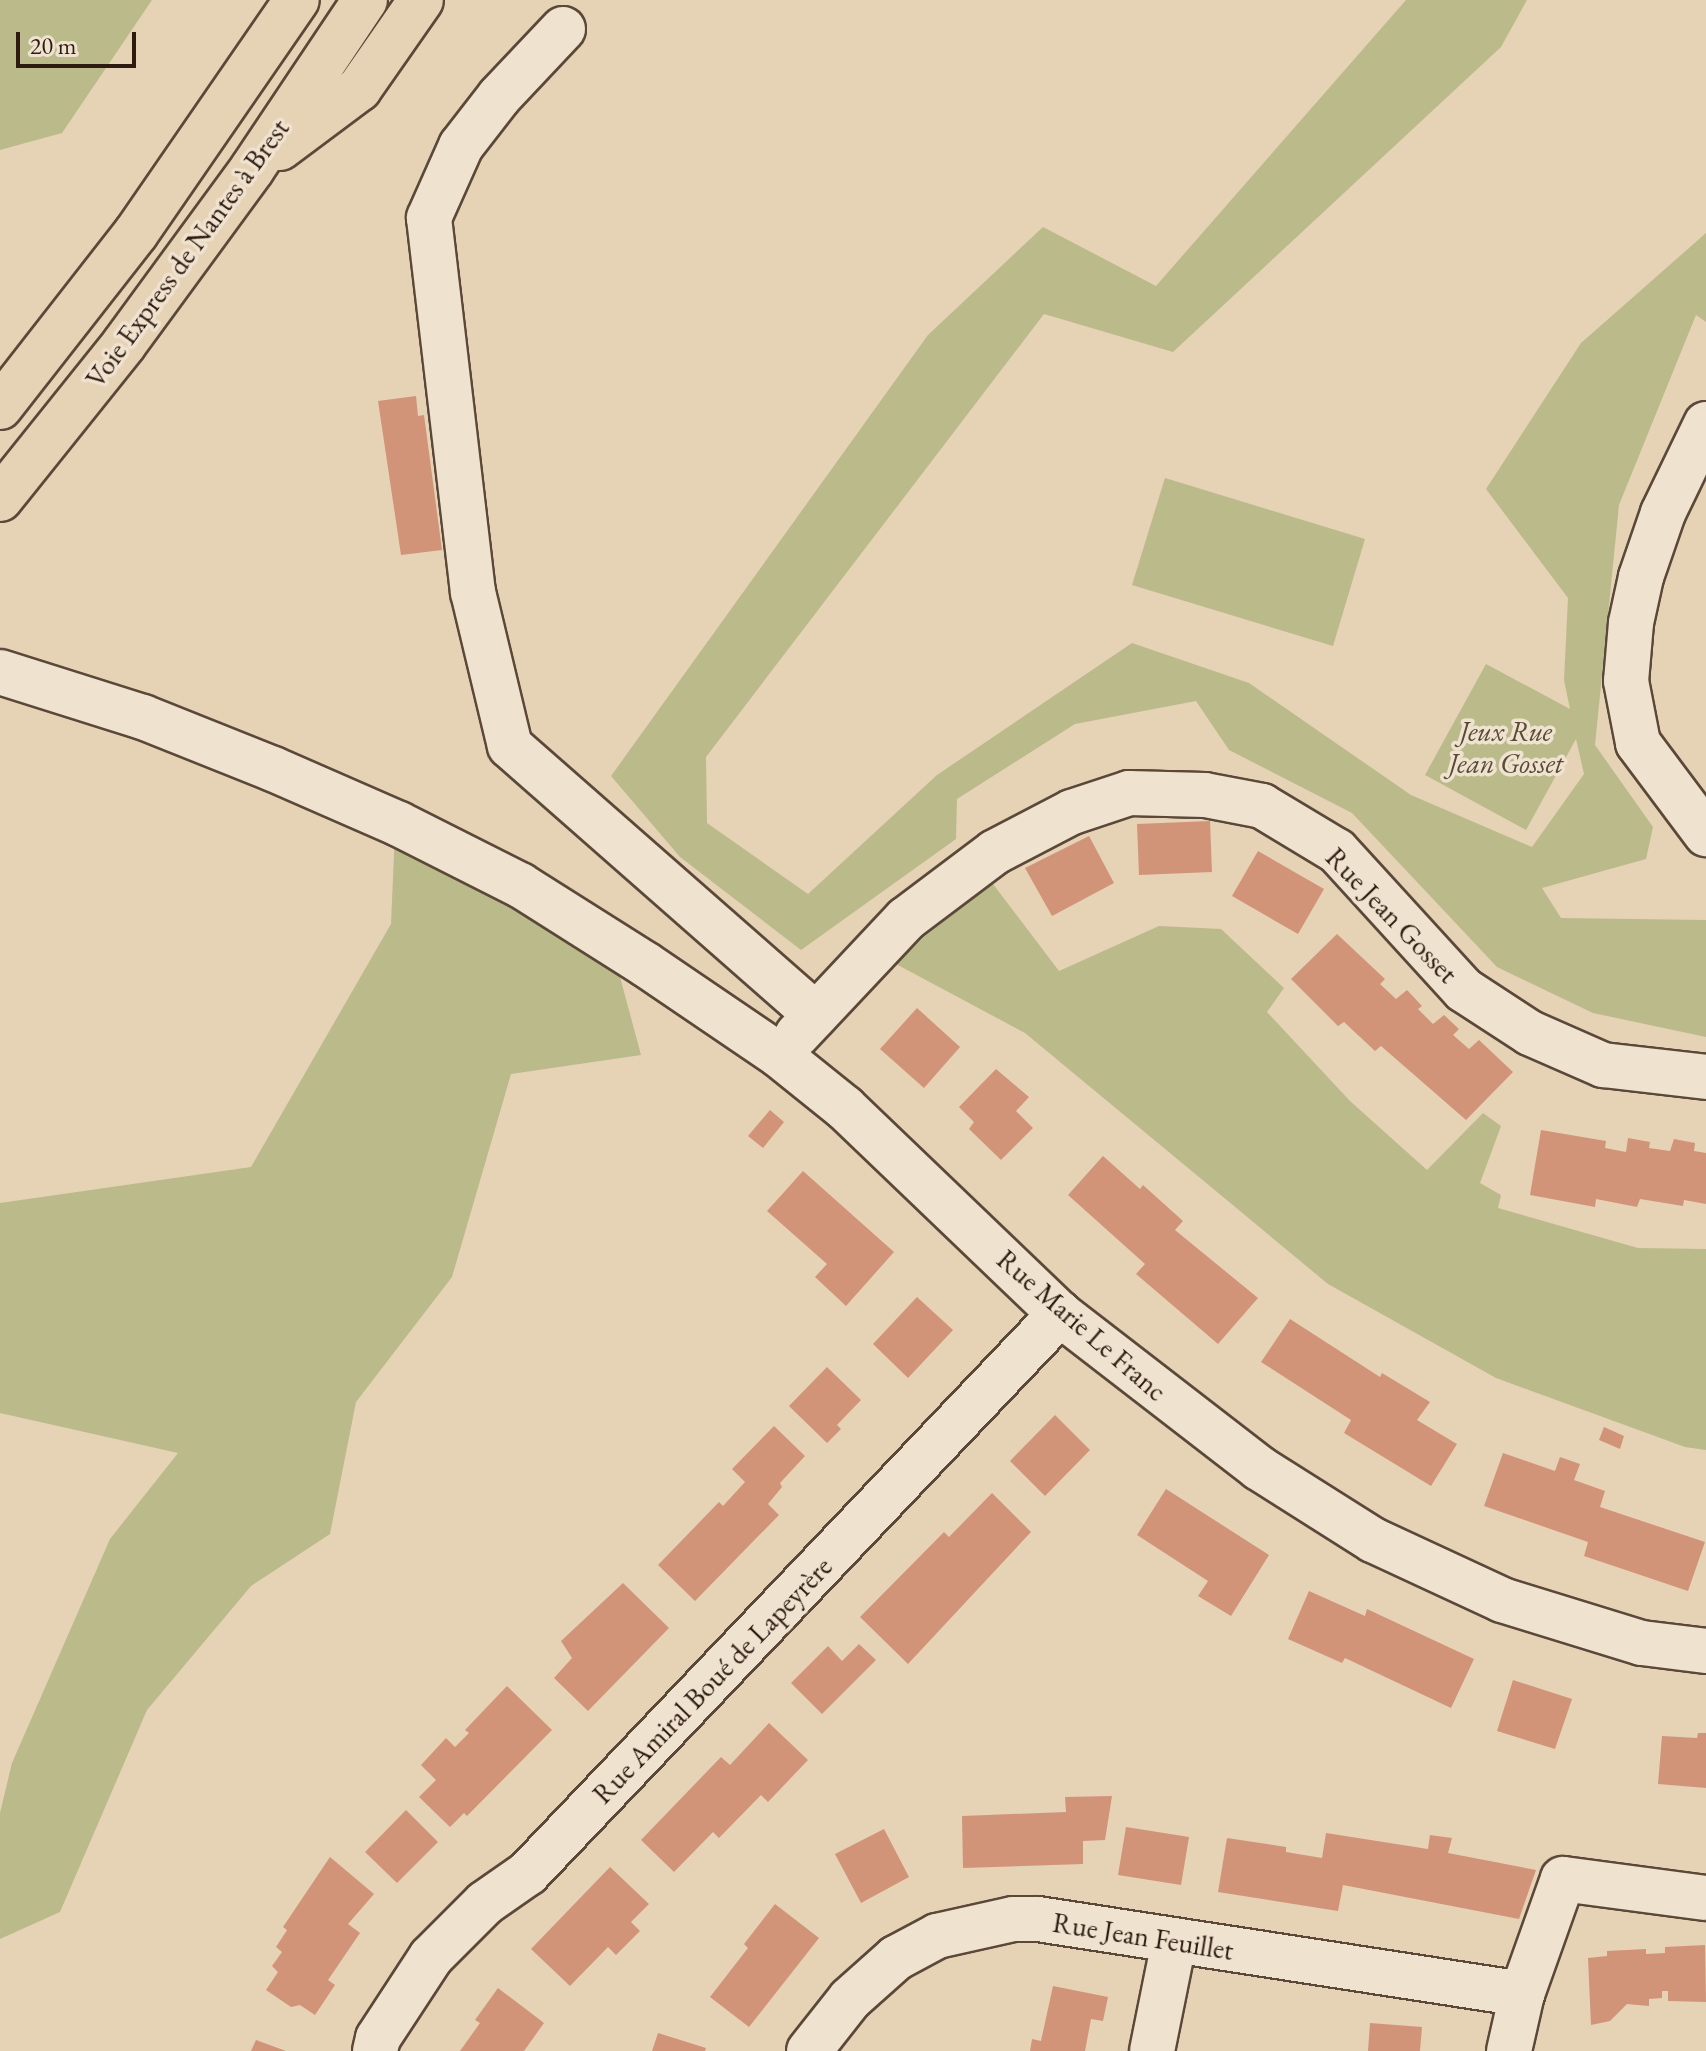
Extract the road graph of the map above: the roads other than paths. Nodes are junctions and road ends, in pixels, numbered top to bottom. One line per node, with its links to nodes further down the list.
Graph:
1 (297, 0): 6 (highway, Voie Express de Nantes à Brest)
2 (365, 0): 5 (highway, Voie Express de Nantes à Brest)
3 (421, 0): 5 (highway)
4 (563, 29): 11 (street)
5 (252, 169): 8 (highway, Voie Express de Nantes à Brest)
6 (0, 407)
7 (1702, 442): 10 (street)
8 (0, 499)
9 (0, 672): 12 (street, Rue Marie Le Franc)
10 (1706, 834)
11 (816, 1015): 12 (street, Rue Jean Gosset); 13 (street, Rue Jean Gosset)
12 (779, 1055): 14 (street, Rue Marie Le Franc)
13 (1706, 1077)
14 (1060, 1314): 15 (street, Rue Marie Le Franc); 19 (street, Rue Amiral Boué de Lapeyrère)
15 (1706, 1651)
16 (1706, 1898): 18 (street)
17 (1174, 1942): 18 (street, Rue Jean Feuillet); 20 (street, Rue Jean Feuillet); 21 (street)
18 (1522, 1994): 22 (street)
19 (375, 2051)
20 (809, 2051)
21 (1152, 2051)
22 (1509, 2051)

